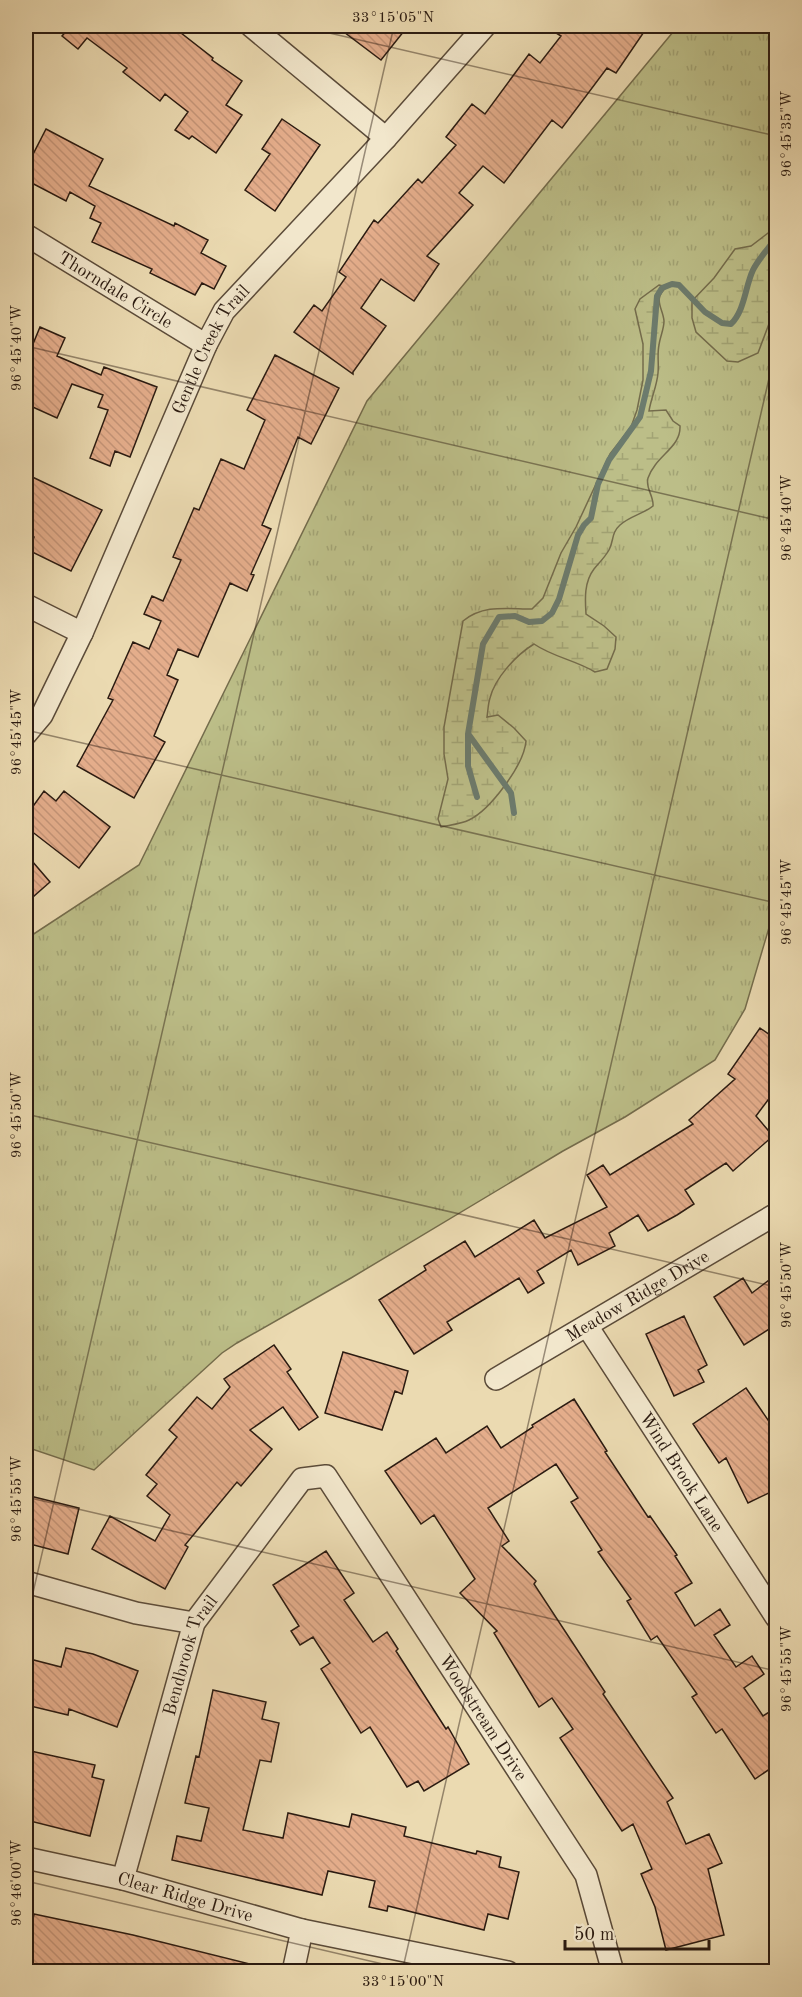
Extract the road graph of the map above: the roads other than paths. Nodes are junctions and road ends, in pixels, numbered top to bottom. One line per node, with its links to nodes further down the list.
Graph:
1 (251, 26): 3 (street)
2 (485, 26): 3 (street, Gentle Creek Trail)
3 (386, 138): 5 (street, Gentle Creek Trail)
4 (26, 235): 5 (street, Thorndale Circle)
5 (206, 345): 7 (street, Gentle Creek Trail)
6 (26, 605): 7 (street)
7 (82, 633): 8 (street, Gentle Creek Trail)
8 (26, 734)
9 (777, 1214): 10 (street, Meadow Ridge Drive)
10 (587, 1326): 11 (street, Meadow Ridge Drive); 14 (street, Wind Brook Lane)
11 (496, 1379)
12 (326, 1476): 15 (street, Bendbrook Trail); 21 (street, Woodstream Drive)
13 (26, 1582): 15 (street)
14 (777, 1617)
15 (194, 1623): 17 (street, Bendbrook Trail)
16 (26, 1858): 17 (street, Clear Ridge Drive)
17 (123, 1879): 18 (street, Clear Ridge Drive)
18 (302, 1930): 19 (street); 20 (street, Clear Ridge Drive)
19 (292, 1971)
20 (508, 1971)
21 (613, 1971)

